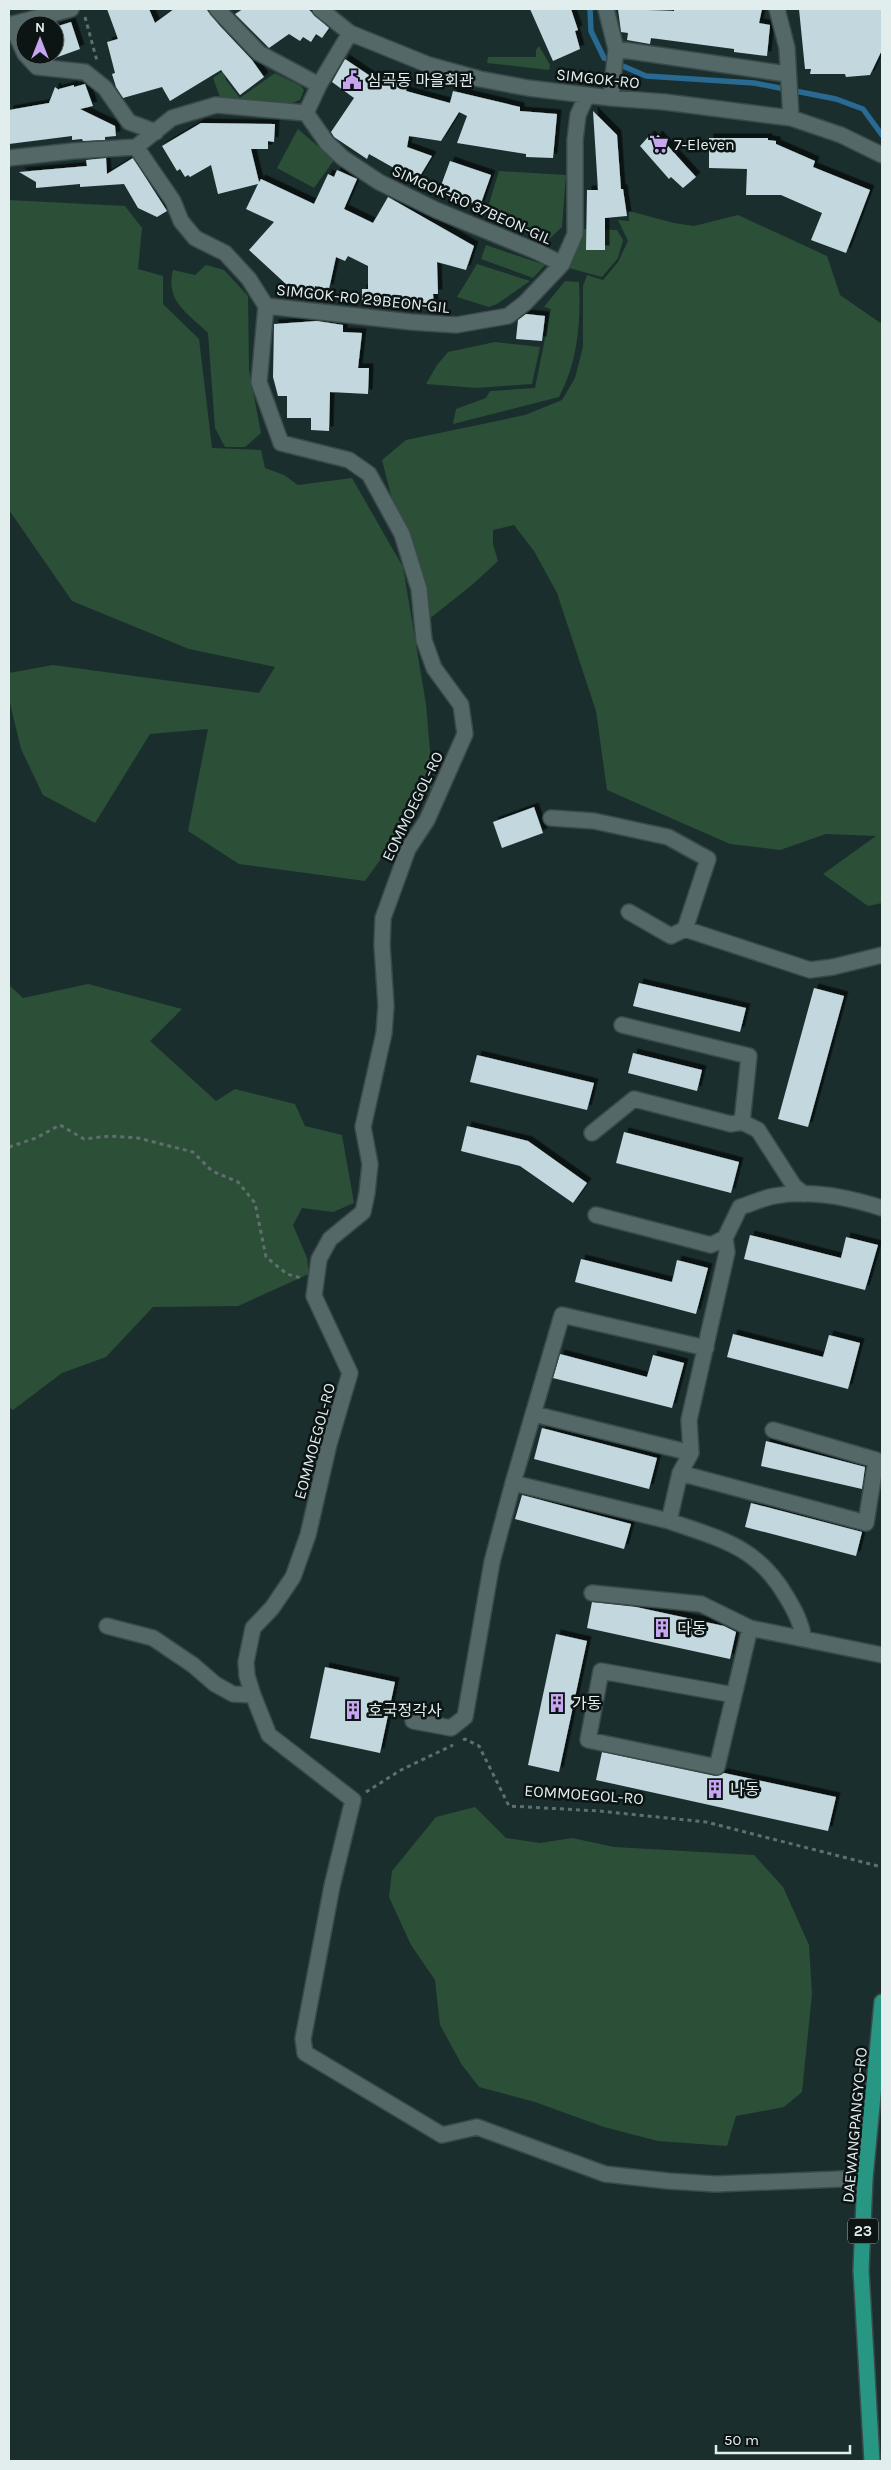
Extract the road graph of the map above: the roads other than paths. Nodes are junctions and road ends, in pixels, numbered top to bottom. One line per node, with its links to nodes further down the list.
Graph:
1 (71, 9): 6 (street)
2 (217, 9): 11 (street)
3 (320, 9): 7 (street, SIMGOK-RO)
4 (606, 9): 8 (street)
5 (777, 9): 10 (street)
6 (9, 25)
7 (350, 33): 11 (street); 12 (street, SIMGOK-RO)
8 (616, 49): 10 (street); 13 (street)
9 (35, 65): 16 (street)
10 (788, 78): 14 (street)
11 (319, 85): 15 (street)
12 (587, 95): 13 (street, SIMGOK-RO); 20 (street, SIMGOK-RO 29BEON-GIL)
13 (611, 98): 14 (street, SIMGOK-RO)
14 (791, 111): 18 (street, SIMGOK-RO)
15 (306, 113): 16 (street); 20 (street, SIMGOK-RO 37BEON-GIL)
16 (156, 132): 17 (street)
17 (136, 147): 19 (street); 21 (street)
18 (882, 155)
19 (9, 158)
20 (562, 264): 21 (street, SIMGOK-RO 29BEON-GIL)
21 (266, 306): 45 (street, EOMMOEGOL-RO)
22 (551, 818): 24 (street)
23 (629, 912): 24 (street)
24 (685, 929): 25 (street)
25 (882, 955)
26 (622, 1025): 27 (street)
27 (742, 1122): 28 (street); 29 (street)
28 (592, 1133)
29 (804, 1194): 30 (street); 32 (street)
30 (882, 1208)
31 (596, 1216): 32 (street)
32 (725, 1238): 33 (street)
33 (706, 1348): 34 (street); 36 (street)
34 (534, 1414): 36 (street); 38 (street)
35 (774, 1430): 37 (street)
36 (691, 1453): 37 (street)
37 (680, 1473): 39 (street)
38 (513, 1483): 39 (street); 47 (street)
39 (669, 1522): 43 (street)
40 (592, 1593): 42 (street)
41 (107, 1626): 45 (street)
42 (750, 1628): 43 (street); 46 (street)
43 (804, 1639): 44 (street)
44 (882, 1655)
45 (253, 1695): 49 (street, EOMMOEGOL-RO)
46 (734, 1695): 46 (street)
47 (413, 1721)
48 (882, 2002): 49 (main road, DAEWANGPANGYO-RO / 23)
49 (865, 2178): 50 (main road, DAEWANGPANGYO-RO / 23)
50 (872, 2461)

